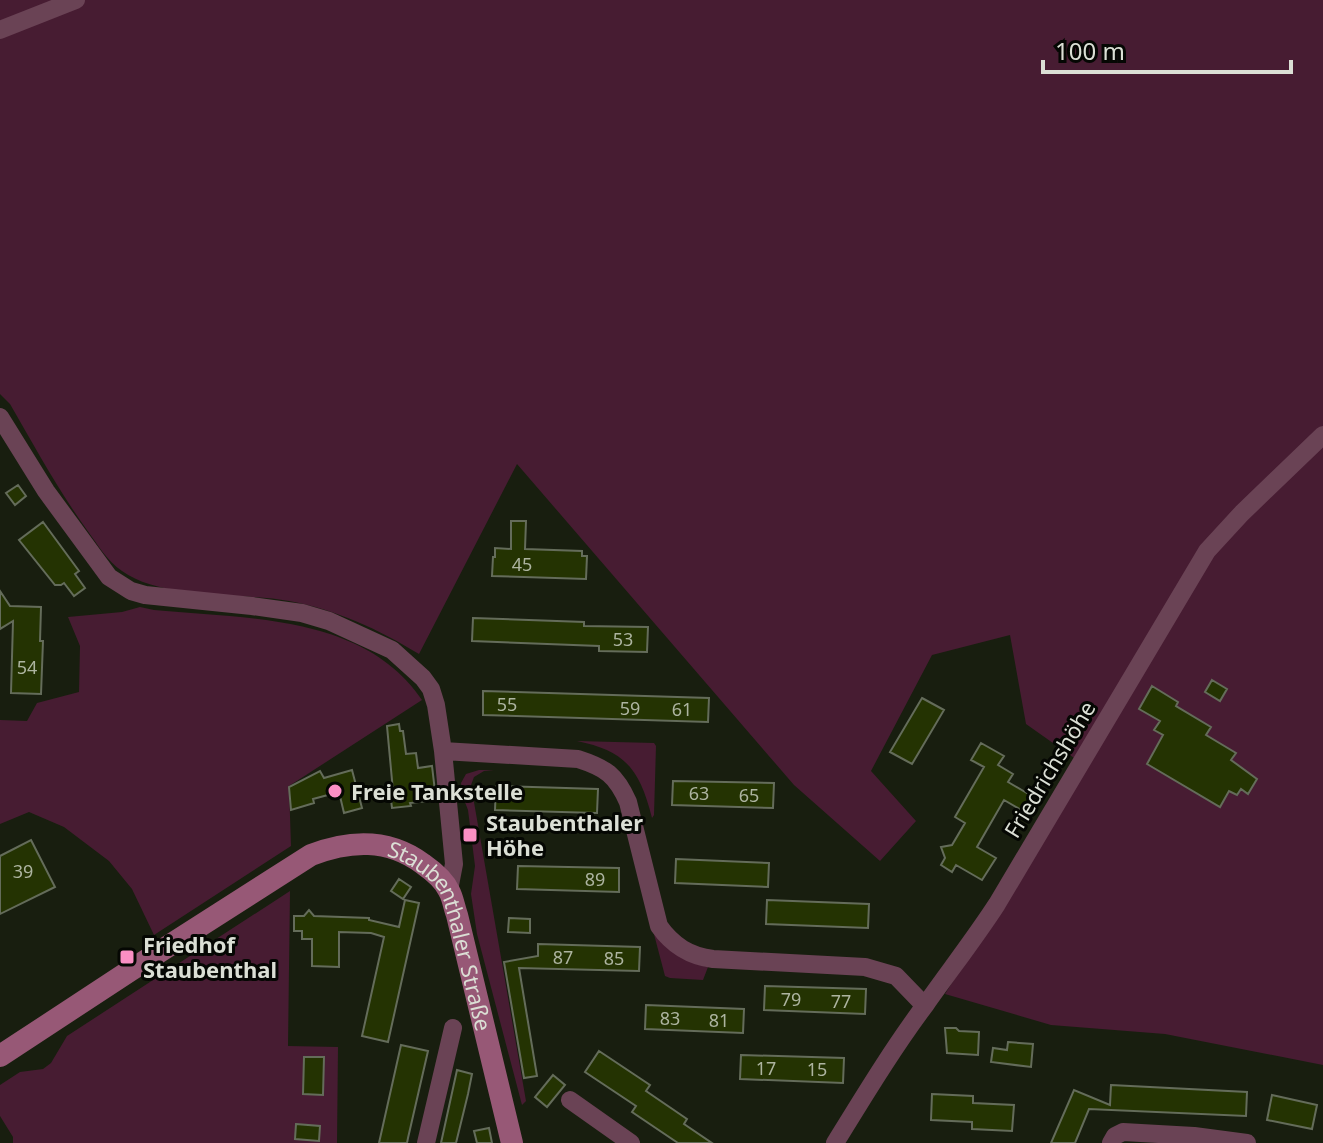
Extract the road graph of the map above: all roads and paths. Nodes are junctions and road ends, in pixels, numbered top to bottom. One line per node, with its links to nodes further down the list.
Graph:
1 (76, 0): 2 (street)
2 (0, 30)
3 (0, 417): 5 (street)
4 (1323, 435): 7 (street, Friedrichshöhe)
5 (443, 751): 6 (street); 7 (street)
6 (449, 890): 9 (main road, Staubenthaler Straße); 12 (main road, Staubenthaler Straße)
7 (924, 1005): 14 (street, Friedrichshöhe)
8 (453, 1028): 11 (street)
9 (0, 1056)
10 (570, 1100): 13 (street)
11 (426, 1143)
12 (512, 1143)
13 (631, 1143)
14 (835, 1143)
15 (1111, 1143): 16 (street)
16 (1247, 1143)

